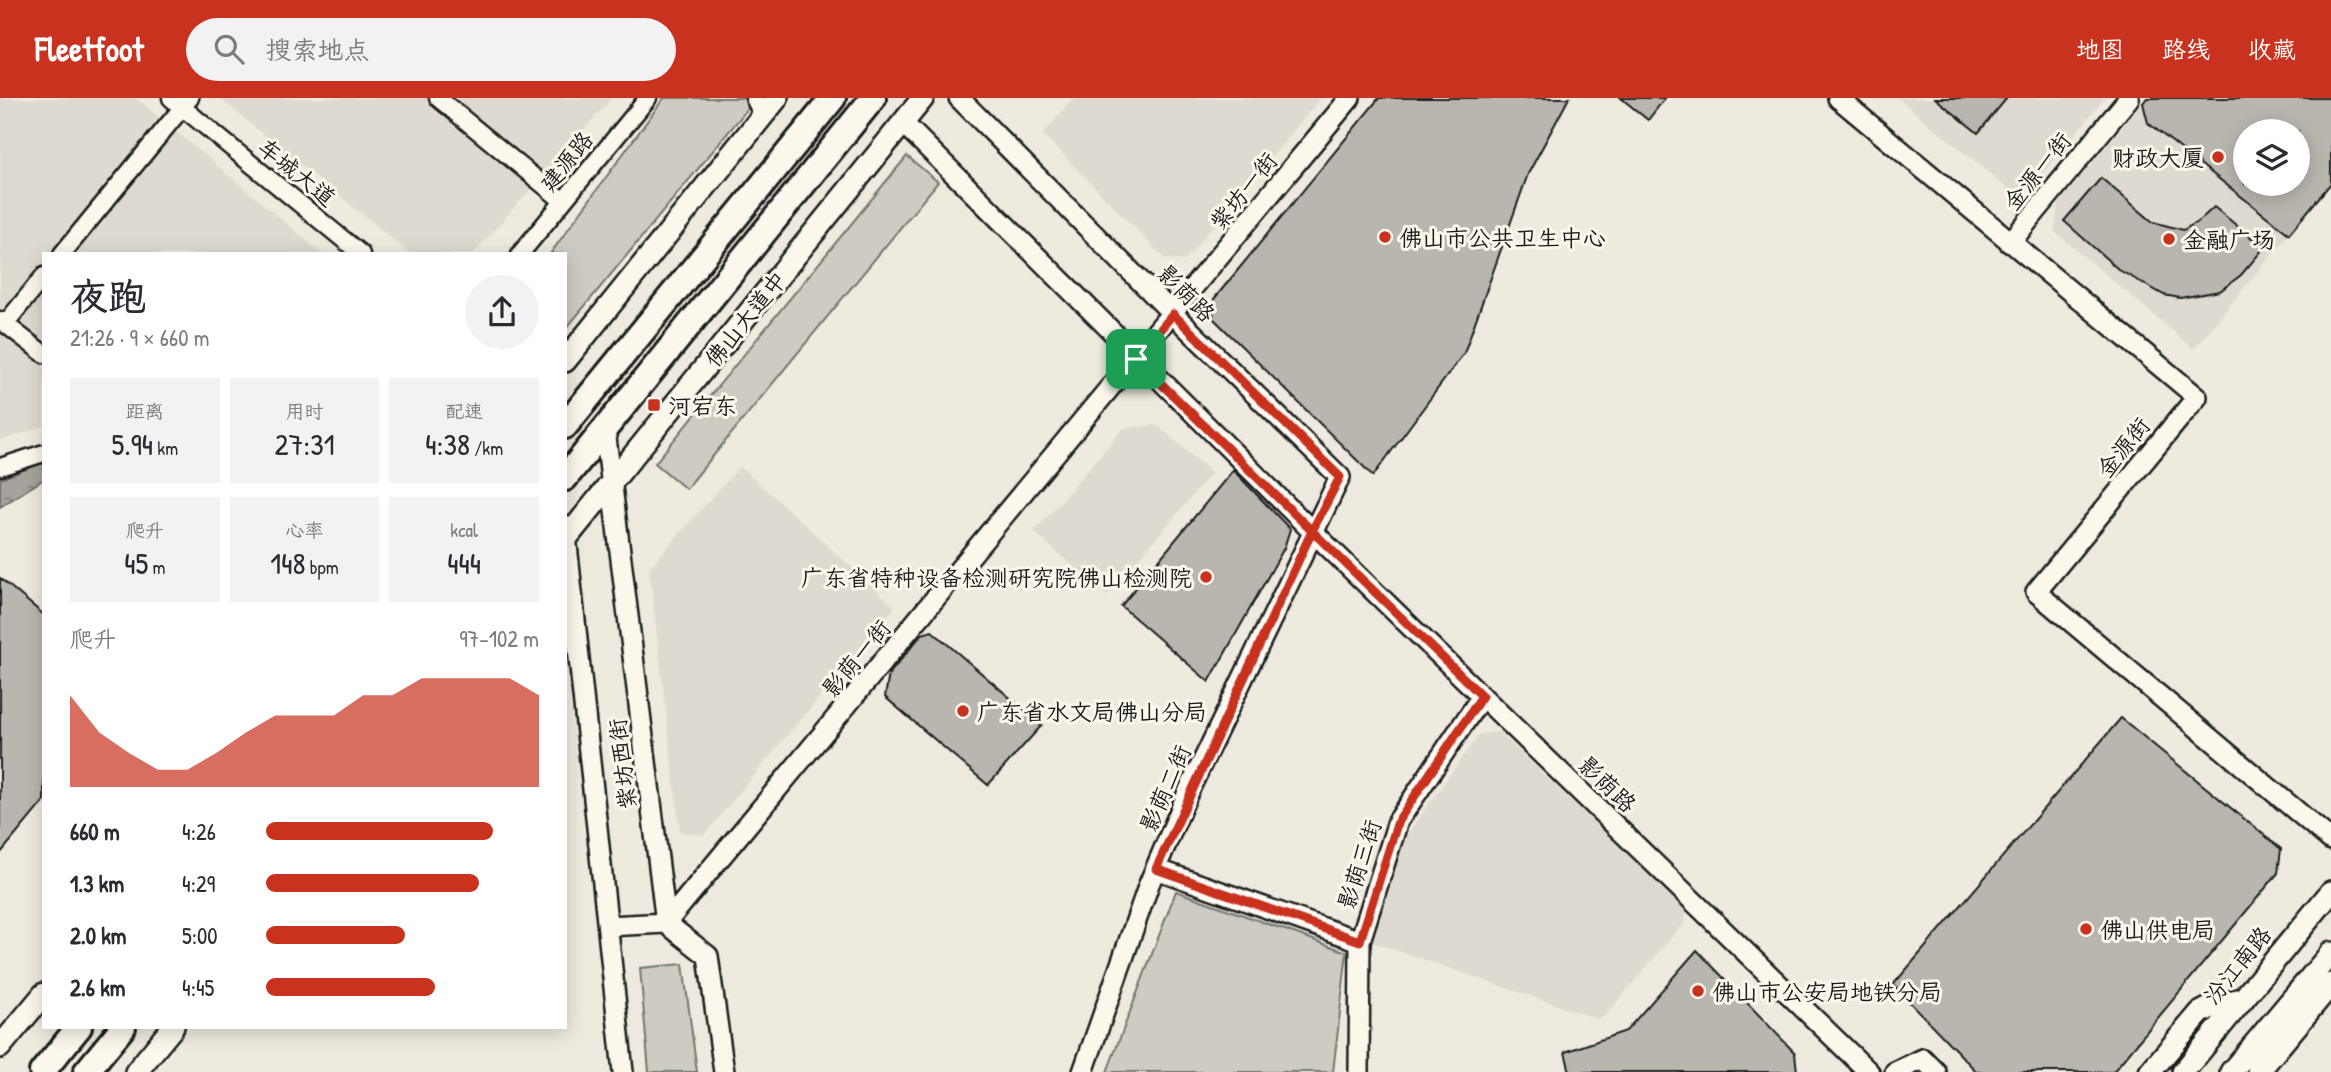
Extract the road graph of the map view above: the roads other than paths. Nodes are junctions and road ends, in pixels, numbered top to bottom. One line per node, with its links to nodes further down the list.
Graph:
1 (438, 98): 14 (street)
2 (648, 98): 14 (street, 建源路)
3 (777, 98): 12 (main road)
4 (833, 98): 25 (highway)
5 (873, 98): 26 (highway, 佛山大道中)
6 (923, 98): 13 (main road, 佛山大道中)
7 (960, 98): 20 (street, 影荫路)
8 (1350, 98): 20 (street, 紫坊一街)
9 (1838, 98): 15 (street, 金源街)
10 (2129, 98): 15 (street, 金源一街)
11 (181, 101): 16 (street); 17 (street, 车城大道)
12 (758, 107): 23 (main road)
13 (903, 123): 24 (street, 影荫路); 30 (main road, 佛山大道中)
14 (563, 201): 18 (street, 建源路)
15 (2010, 243): 35 (street, 金源街)
16 (64, 252)
17 (359, 252)
18 (522, 252)
19 (42, 278): 21 (street)
20 (1173, 314): 24 (street, 紫坊一街); 31 (street, 影荫路)
21 (2, 322): 22 (street)
22 (42, 352)
23 (567, 358)
24 (1136, 359): 31 (street, 影荫路); 38 (street, 影荫一街)
25 (567, 424)
26 (605, 430): 29 (highway, 佛山大道中); 30 (street, 紫坊西街)
27 (42, 454): 28 (street)
28 (0, 467)
29 (567, 476)
30 (612, 483): 32 (main road, 佛山大道中); 38 (street, 紫坊西街)
31 (1312, 531): 34 (street, 影荫路); 36 (street, 影荫二街)
32 (567, 534)
33 (567, 544): 39 (street, 紫坊西街)
34 (1482, 696): 40 (street, 影荫三街); 56 (street, 影荫路)
35 (2331, 840)
36 (1156, 869): 40 (street); 54 (street, 影荫二街)
37 (2331, 891): 44 (main road, 汾江南路)
38 (666, 923): 39 (street); 53 (street)
39 (608, 926): 52 (street, 紫坊西街)
40 (1360, 941): 55 (street, 影荫三街)
41 (2331, 953): 61 (main road)
42 (2331, 984): 62 (main road)
43 (42, 996): 48 (main road)
44 (2242, 999): 59 (main road); 60 (main road, 汾江南路)
45 (77, 1029): 49 (highway)
46 (121, 1029): 50 (highway)
47 (171, 1029): 51 (main road)
48 (0, 1047)
49 (42, 1072)
50 (86, 1072)
51 (136, 1072)
52 (623, 1072)
53 (724, 1072)
54 (1083, 1072)
55 (1359, 1072)
56 (1869, 1072)
57 (1895, 1072): 58 (street)
58 (1936, 1072)
59 (2150, 1072)
60 (2183, 1072)
61 (2231, 1072)
62 (2258, 1072)

